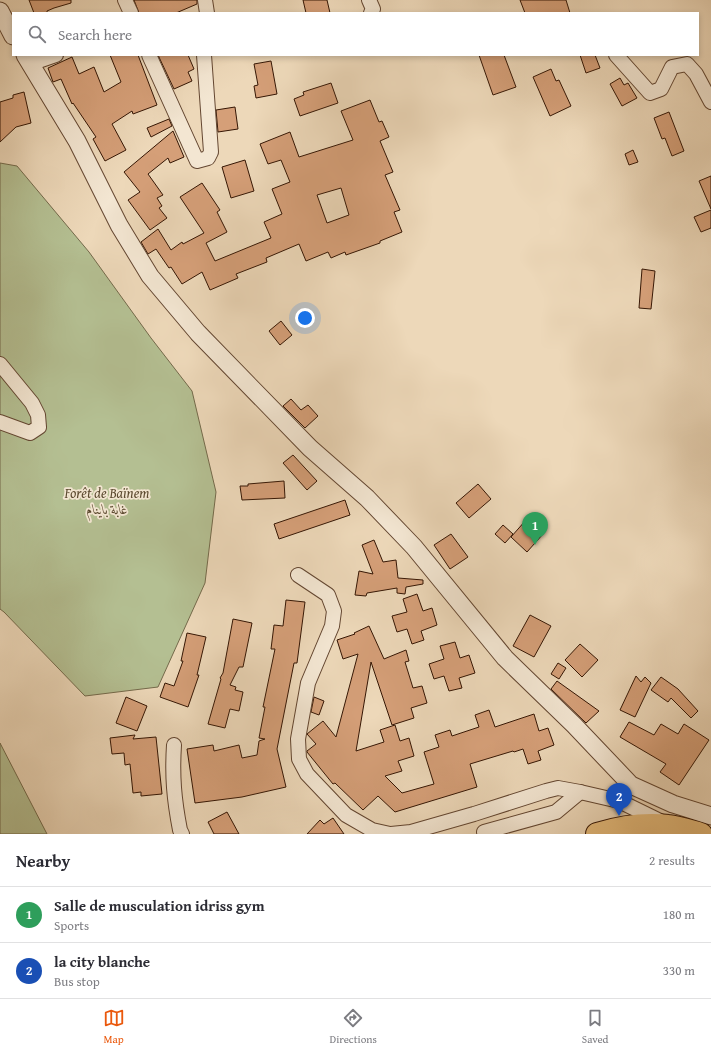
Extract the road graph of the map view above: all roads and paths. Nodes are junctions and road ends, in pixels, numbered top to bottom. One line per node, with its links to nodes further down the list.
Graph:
1 (125, 0): 5 (street)
2 (204, 0): 6 (street)
3 (369, 0): 7 (street)
4 (0, 11): 8 (street)
5 (131, 12)
6 (207, 12)
7 (372, 12)
8 (12, 34)
9 (50, 56): 13 (street)
10 (149, 56): 11 (street)
11 (204, 56)
12 (617, 56): 14 (street)
13 (28, 60): 20 (street)
14 (711, 102)
15 (0, 364): 16 (street)
16 (0, 422)
17 (298, 575): 24 (street)
18 (174, 745): 23 (street)
19 (580, 792): 21 (street); 22 (street); 24 (street)
20 (711, 816)
21 (669, 826): 25 (main road); 26 (main road)
22 (484, 832)
23 (182, 834)
24 (390, 834)
25 (597, 834)
26 (701, 834)

